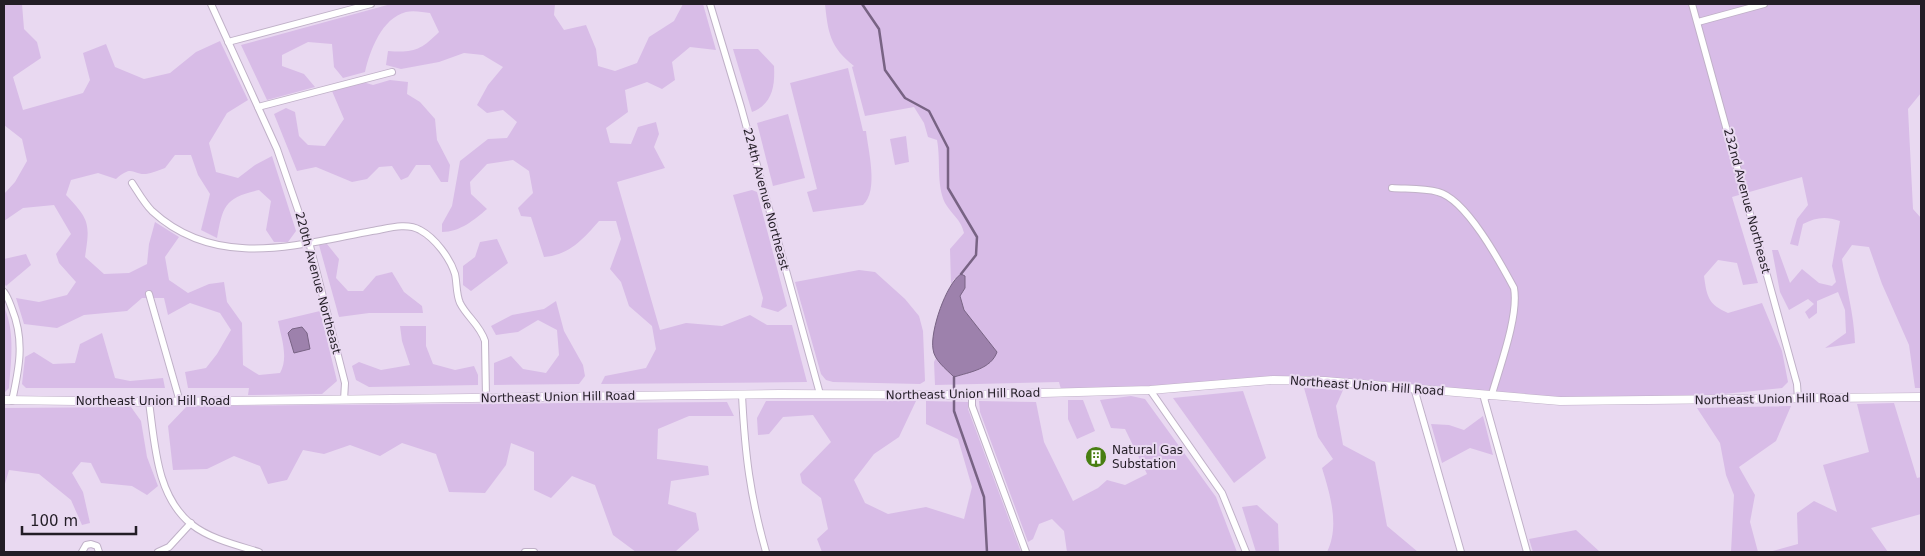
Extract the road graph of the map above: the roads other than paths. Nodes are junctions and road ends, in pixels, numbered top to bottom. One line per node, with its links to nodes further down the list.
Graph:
1 (211, 4): 7 (street, 220th Avenue Northeast)
2 (371, 4): 7 (street)
3 (710, 4): 17 (street, 224th Avenue Northeast)
4 (1692, 4): 6 (street, 232nd Avenue Northeast)
5 (1764, 4): 6 (street)
6 (1698, 22): 23 (street, 232nd Avenue Northeast)
7 (228, 42): 9 (street, 220th Avenue Northeast)
8 (392, 72): 9 (street)
9 (258, 107): 12 (street, 220th Avenue Northeast)
10 (132, 183): 12 (street)
11 (1392, 188): 18 (street)
12 (310, 242): 21 (street); 24 (street, 220th Avenue Northeast)
13 (4, 292): 25 (street)
14 (149, 294): 27 (street)
15 (1414, 388): 16 (street, Northeast Union Hill Road); 18 (street, Northeast Union Hill Road); 38 (street)
16 (1150, 390): 20 (street, Northeast Union Hill Road); 37 (street)
17 (820, 394): 19 (street, Northeast Union Hill Road); 20 (street, Northeast Union Hill Road)
18 (1492, 394): 23 (street, Northeast Union Hill Road); 39 (street)
19 (742, 395): 21 (street, Northeast Union Hill Road); 35 (street)
20 (972, 395): 36 (street)
21 (486, 398): 24 (street, Northeast Union Hill Road)
22 (1921, 398): 23 (street, Northeast Union Hill Road)
23 (1798, 399)
24 (344, 400): 27 (street, Northeast Union Hill Road)
25 (8, 401): 26 (street, Northeast Union Hill Road)
26 (149, 402): 27 (street, Northeast Union Hill Road); 28 (street)
27 (180, 402)
28 (191, 523): 31 (street); 32 (street)
29 (82, 552): 30 (street)
30 (99, 552)
31 (158, 552)
32 (259, 552)
33 (525, 552): 34 (street)
34 (534, 552)
35 (766, 552)
36 (1026, 552)
37 (1246, 552)
38 (1460, 552)
39 (1527, 552)

